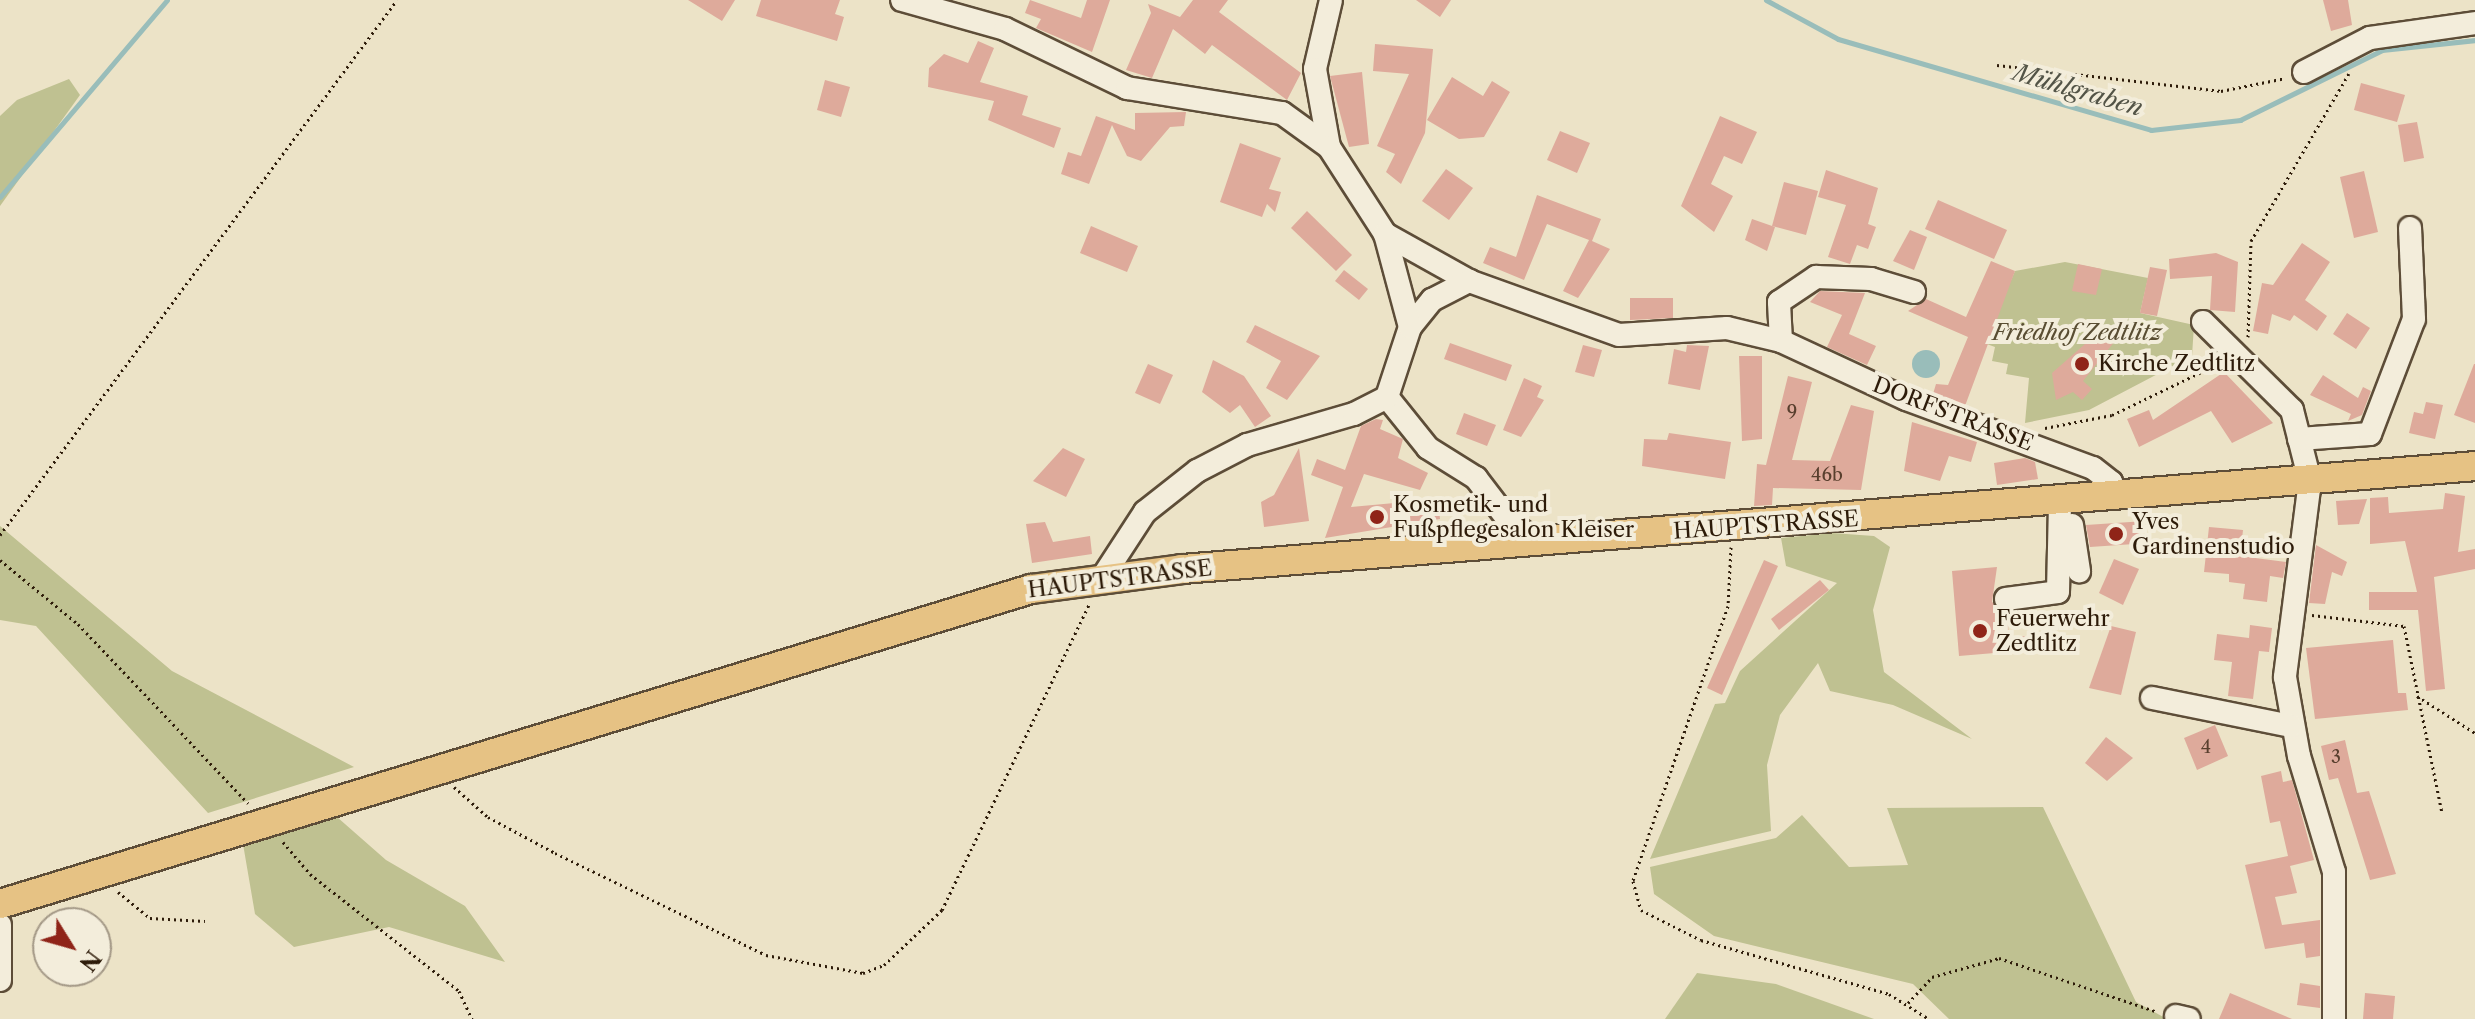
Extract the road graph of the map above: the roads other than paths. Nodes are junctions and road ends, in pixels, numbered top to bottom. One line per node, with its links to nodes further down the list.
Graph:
1 (902, 0): 5 (street, DORFSTRASSE)
2 (1331, 0): 5 (street, DORFSTRASSE)
3 (2475, 23): 4 (street)
4 (2304, 72)
5 (1329, 147): 7 (street, DORFSTRASSE)
6 (2410, 228): 16 (street)
7 (1385, 234): 8 (street, DORFSTRASSE); 12 (street, DORFSTRASSE)
8 (1469, 281): 12 (street); 13 (street, DORFSTRASSE)
9 (1914, 292): 10 (street)
10 (1779, 302): 13 (street); 14 (street)
11 (2203, 322): 16 (street)
12 (1410, 327): 15 (street)
13 (1743, 331): 14 (street, DORFSTRASSE)
14 (1781, 341): 19 (street, DORFSTRASSE)
15 (1387, 397): 21 (street); 23 (street)
16 (2299, 439): 18 (street)
17 (2475, 466): 18 (main road, HAUPTSTRASSE)
18 (2310, 481): 19 (main road, HAUPTSTRASSE); 26 (street)
19 (2112, 497): 20 (main road, HAUPTSTRASSE)
20 (2064, 501): 21 (main road, HAUPTSTRASSE); 22 (street); 24 (street)
21 (1537, 542): 23 (main road, HAUPTSTRASSE)
22 (2079, 571)
23 (1102, 578): 27 (main road, HAUPTSTRASSE)
24 (2006, 599)
25 (2152, 698): 26 (street)
26 (2291, 726): 30 (street)
27 (0, 904)
28 (0, 925): 29 (street)
29 (0, 976)
30 (2334, 1019)

